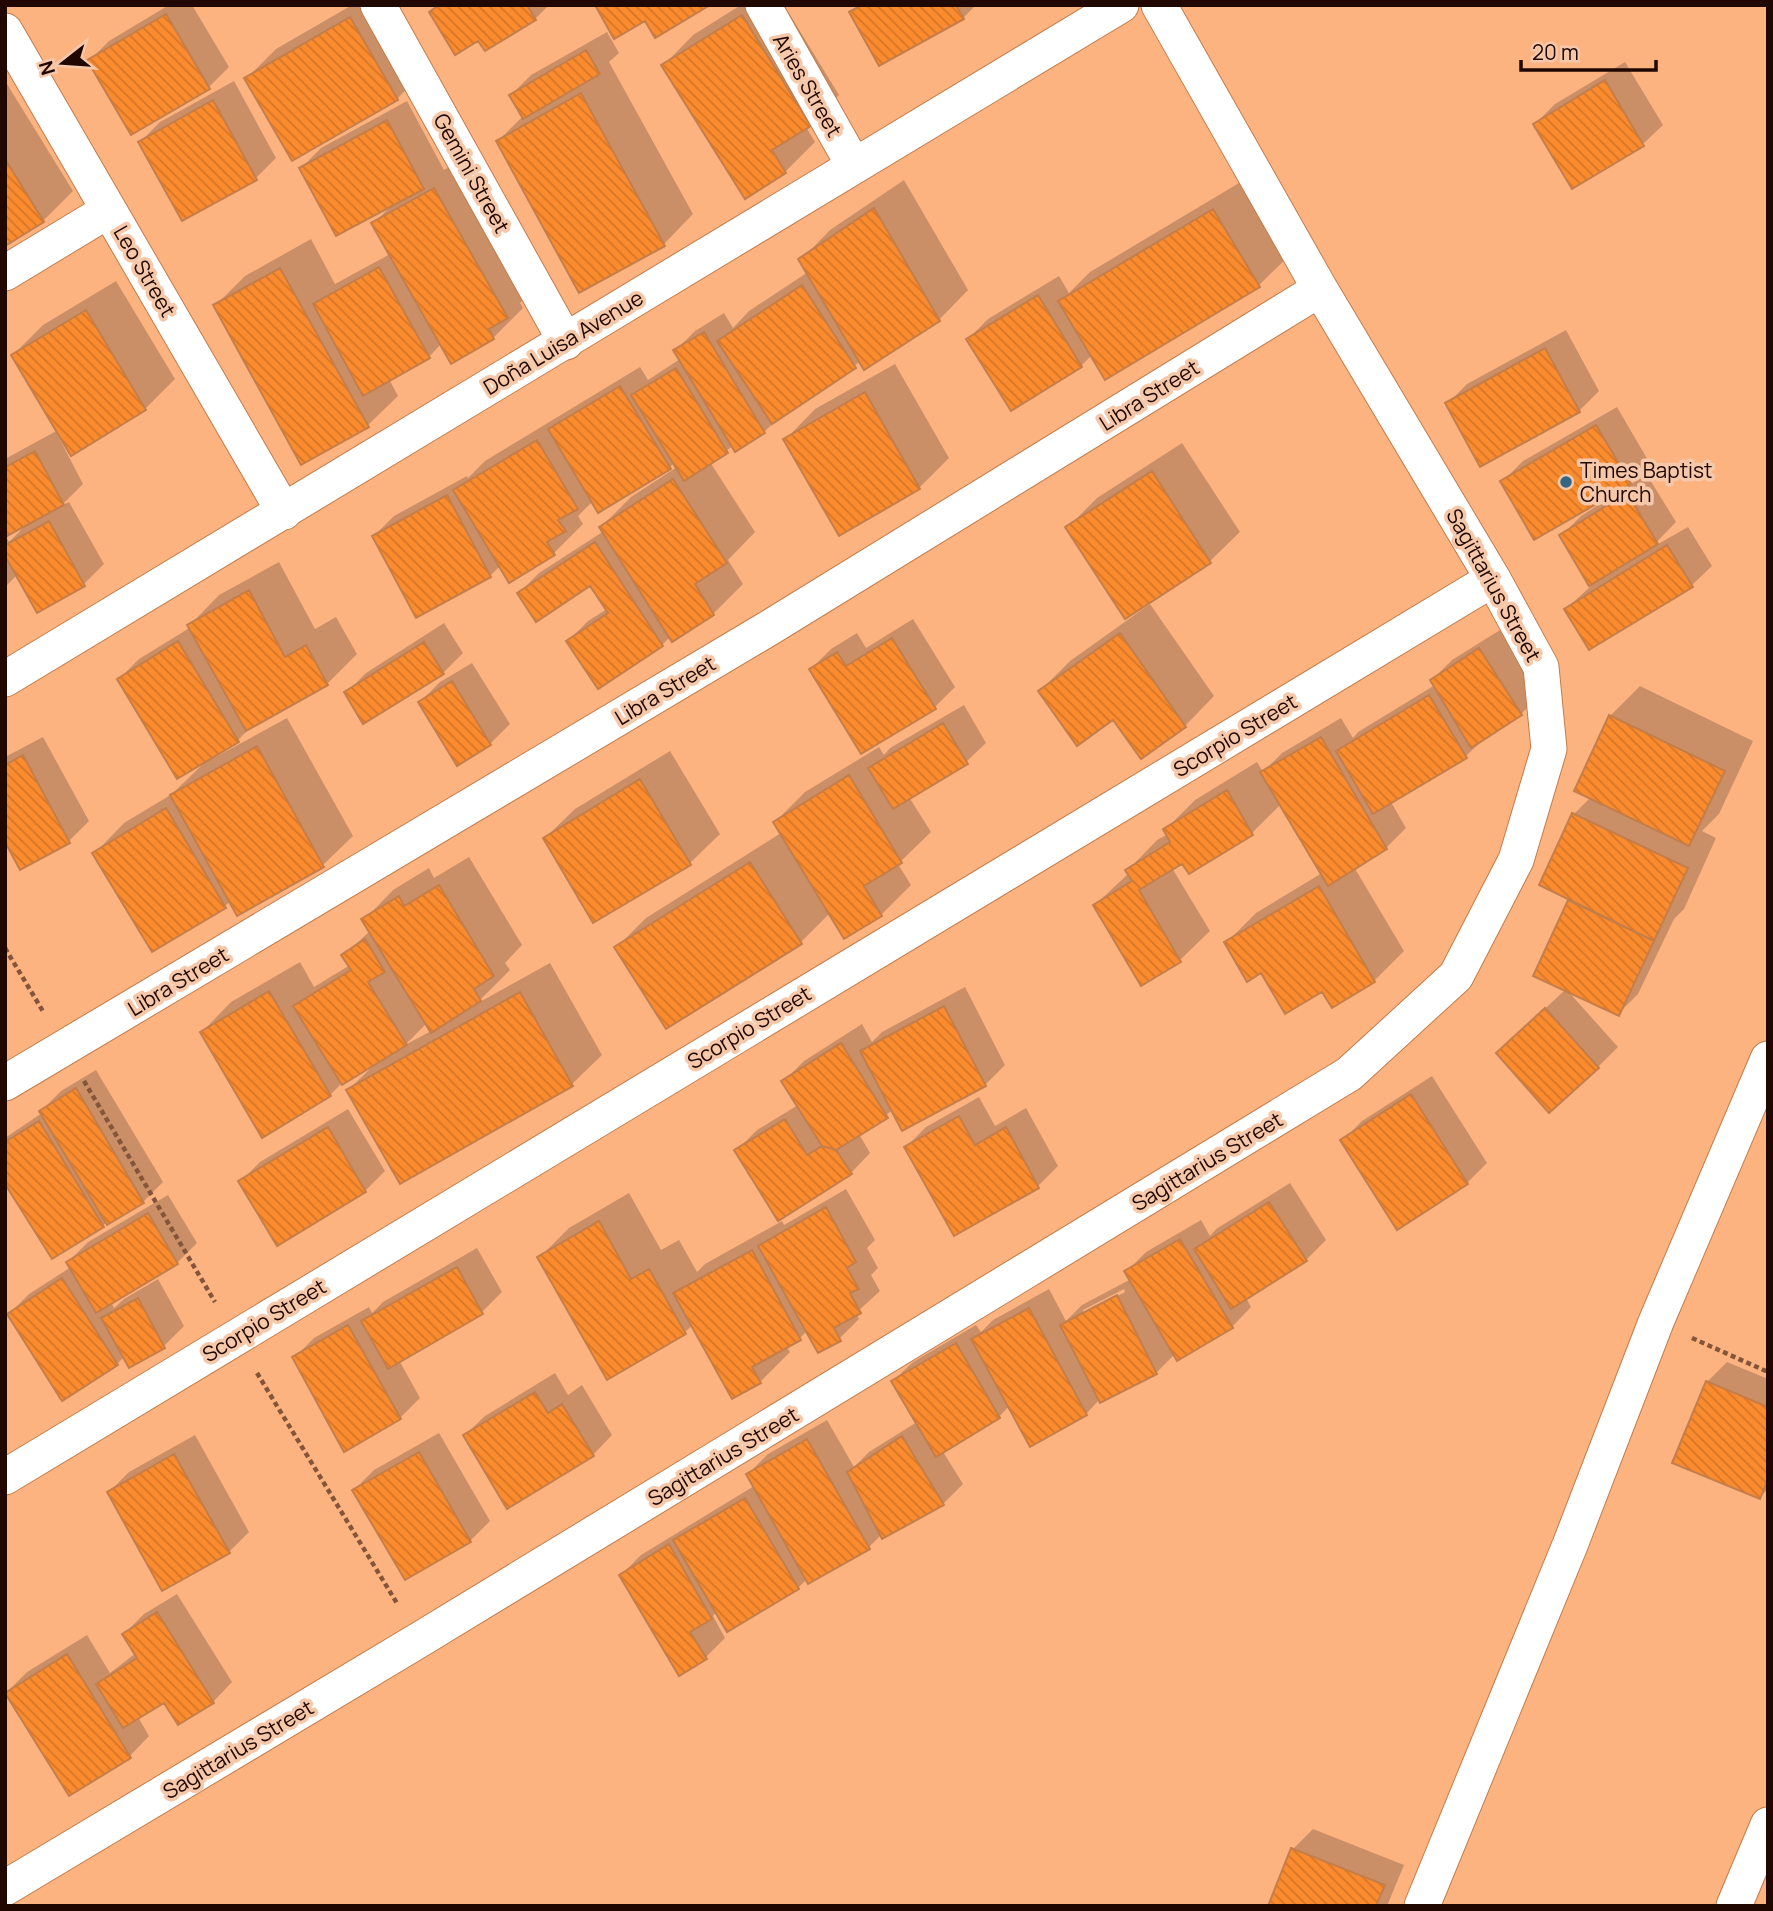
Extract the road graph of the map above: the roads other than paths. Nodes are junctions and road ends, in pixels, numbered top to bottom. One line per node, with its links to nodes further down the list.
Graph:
1 (378, 5): 10 (street, Gemini Street)
2 (763, 5): 6 (street, Aries Street)
3 (1121, 5): 6 (street, Doña Luisa Avenue)
4 (1159, 5): 9 (street, Sagittarius Street)
5 (5, 31): 7 (street, Leo Street)
6 (853, 164): 10 (street, Doña Luisa Avenue)
7 (109, 210): 8 (street); 11 (street, Leo Street)
8 (5, 273)
9 (1320, 289): 12 (street, Sagittarius Street); 15 (street, Libra Street)
10 (566, 342): 11 (street, Doña Luisa Avenue)
11 (284, 512): 13 (street, Doña Luisa Avenue)
12 (1493, 579): 16 (street, Scorpio Street); 18 (street, Sagittarius Street)
13 (5, 679)
14 (1768, 1059): 19 (street)
15 (5, 1083)
16 (5, 1477)
17 (1768, 1825): 20 (street)
18 (5, 1888)
19 (1422, 1906)
20 (1734, 1906)

